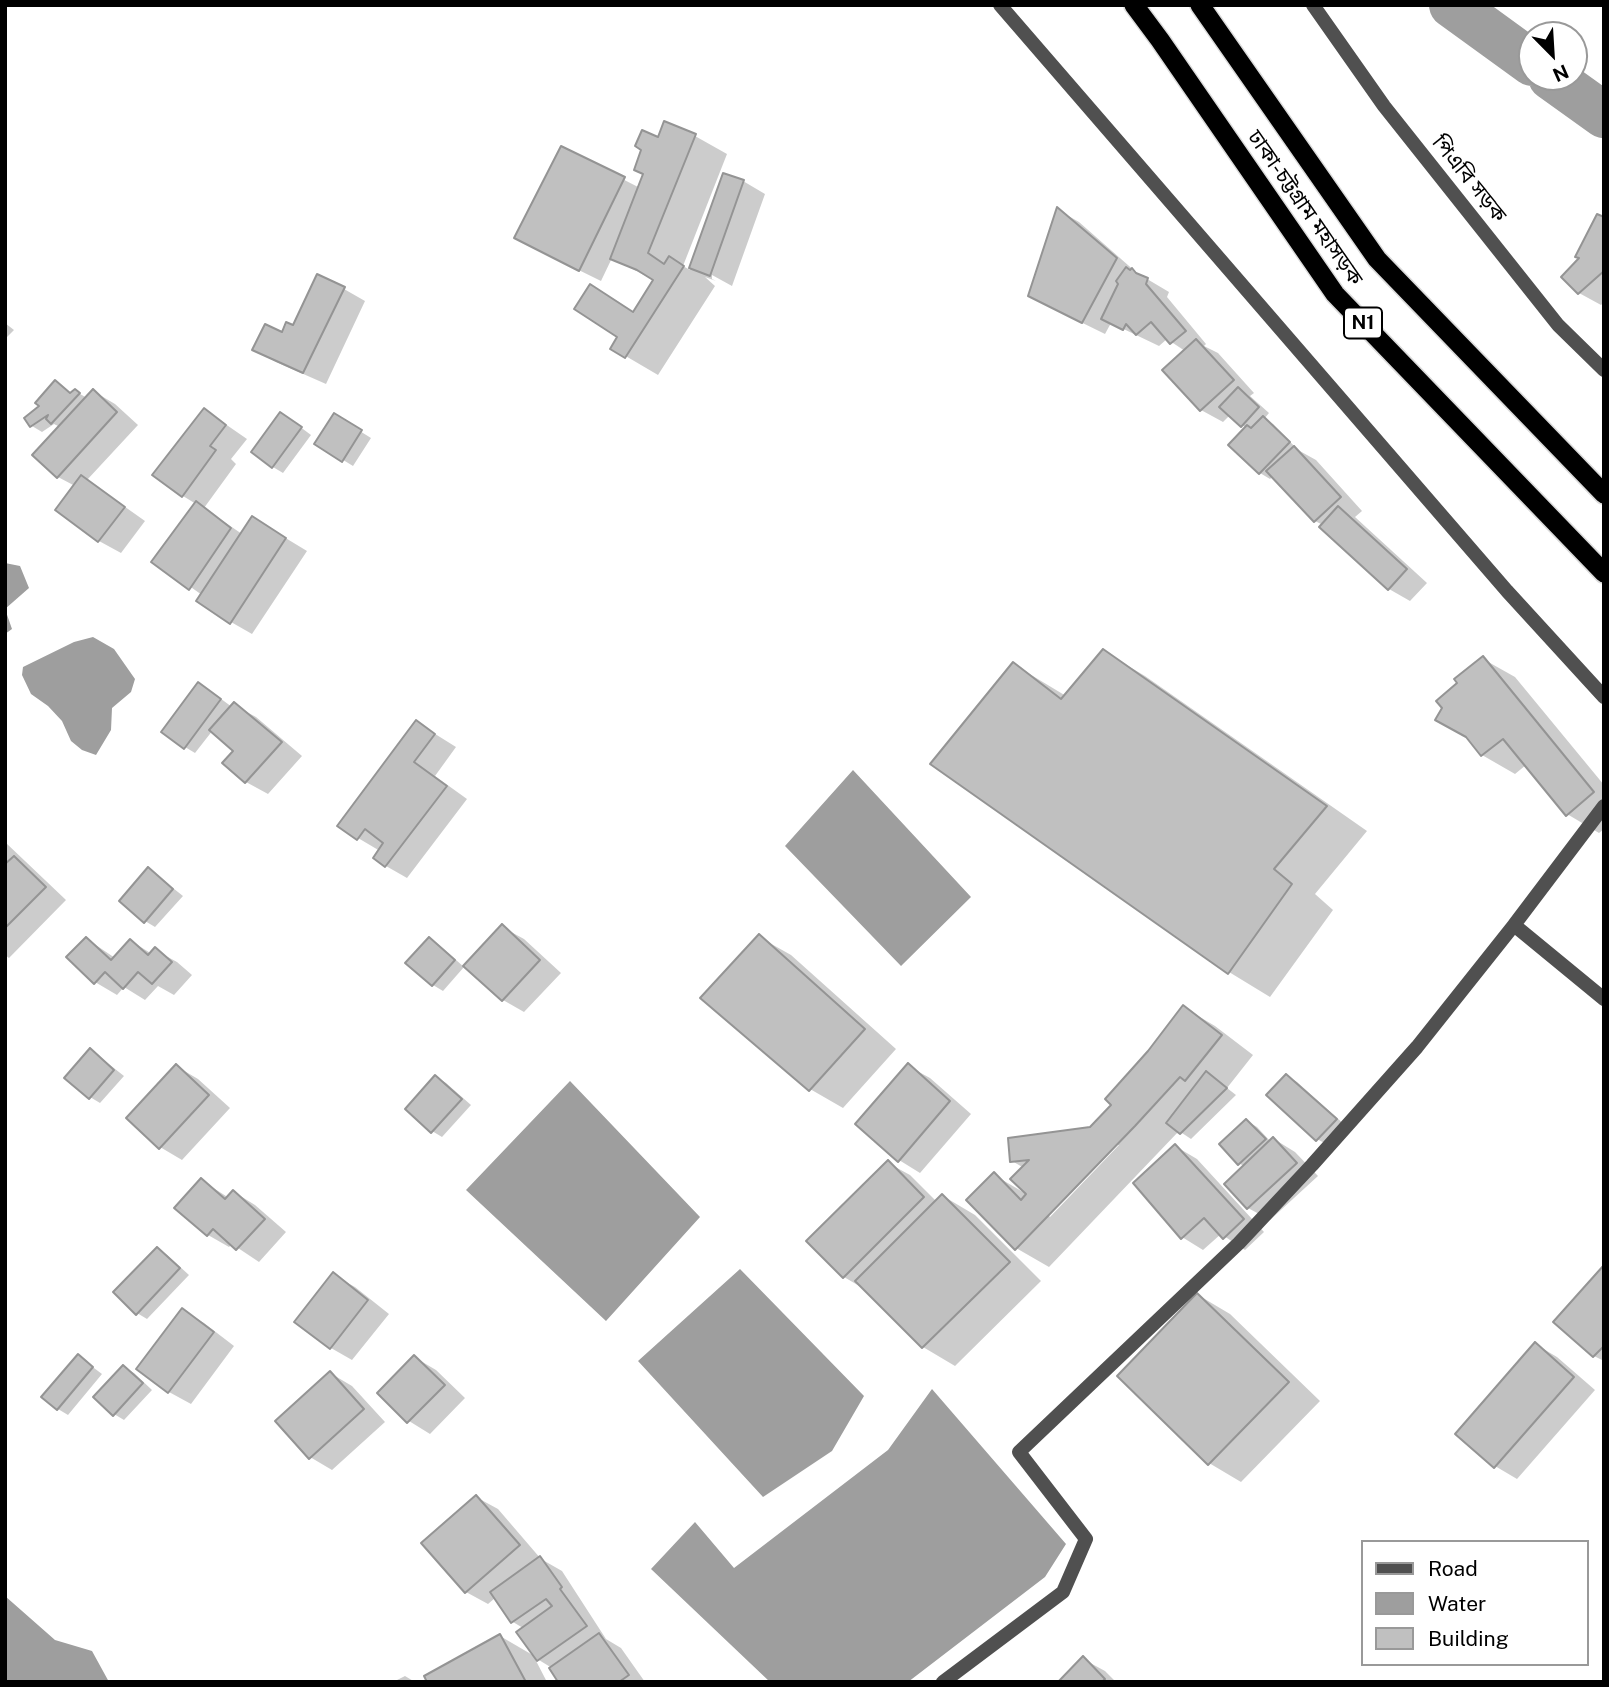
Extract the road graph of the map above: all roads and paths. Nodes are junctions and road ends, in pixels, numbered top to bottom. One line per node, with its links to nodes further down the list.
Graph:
1 (1000, 5): 8 (street)
2 (1133, 5): 7 (highway, ঢাকা-চট্টগ্রাম মহাসড়ক / N1)
3 (1200, 5): 6 (highway, ঢাকা-চট্টগ্রাম মহাসড়ক / N1)
4 (1313, 5): 5 (street, পিএবি সড়ক)
5 (1604, 370)
6 (1604, 494)
7 (1604, 573)
8 (1604, 697)
9 (1604, 806): 10 (street)
10 (1514, 925): 11 (street); 12 (street)
11 (1604, 999)
12 (943, 1682)

